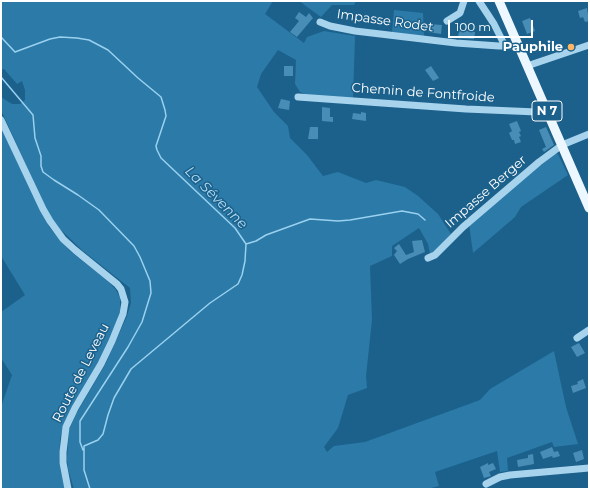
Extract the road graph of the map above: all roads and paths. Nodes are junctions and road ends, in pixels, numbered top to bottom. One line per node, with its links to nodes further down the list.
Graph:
1 (464, 1): 4 (street)
2 (479, 1): 7 (street)
3 (499, 1): 8 (main road, N 7)
4 (447, 20)
5 (320, 22): 7 (street, Impasse Rodet)
6 (589, 45): 9 (street)
7 (505, 46): 8 (street, Impasse Rodet)
8 (518, 46): 9 (main road, N 7)
9 (527, 66): 11 (main road, N 7)
10 (298, 97): 11 (street, Chemin de Fontfroide)
11 (546, 110): 14 (main road, N 7)
12 (1, 120): 21 (street, Route de Leveau)
13 (589, 134): 14 (street, Impasse Berger)
14 (562, 146): 15 (main road, N 7); 16 (street, Impasse Berger)
15 (589, 208)
16 (428, 258)
17 (589, 330): 18 (street)
18 (577, 338)
19 (589, 468): 20 (street)
20 (486, 484)
21 (68, 489)

